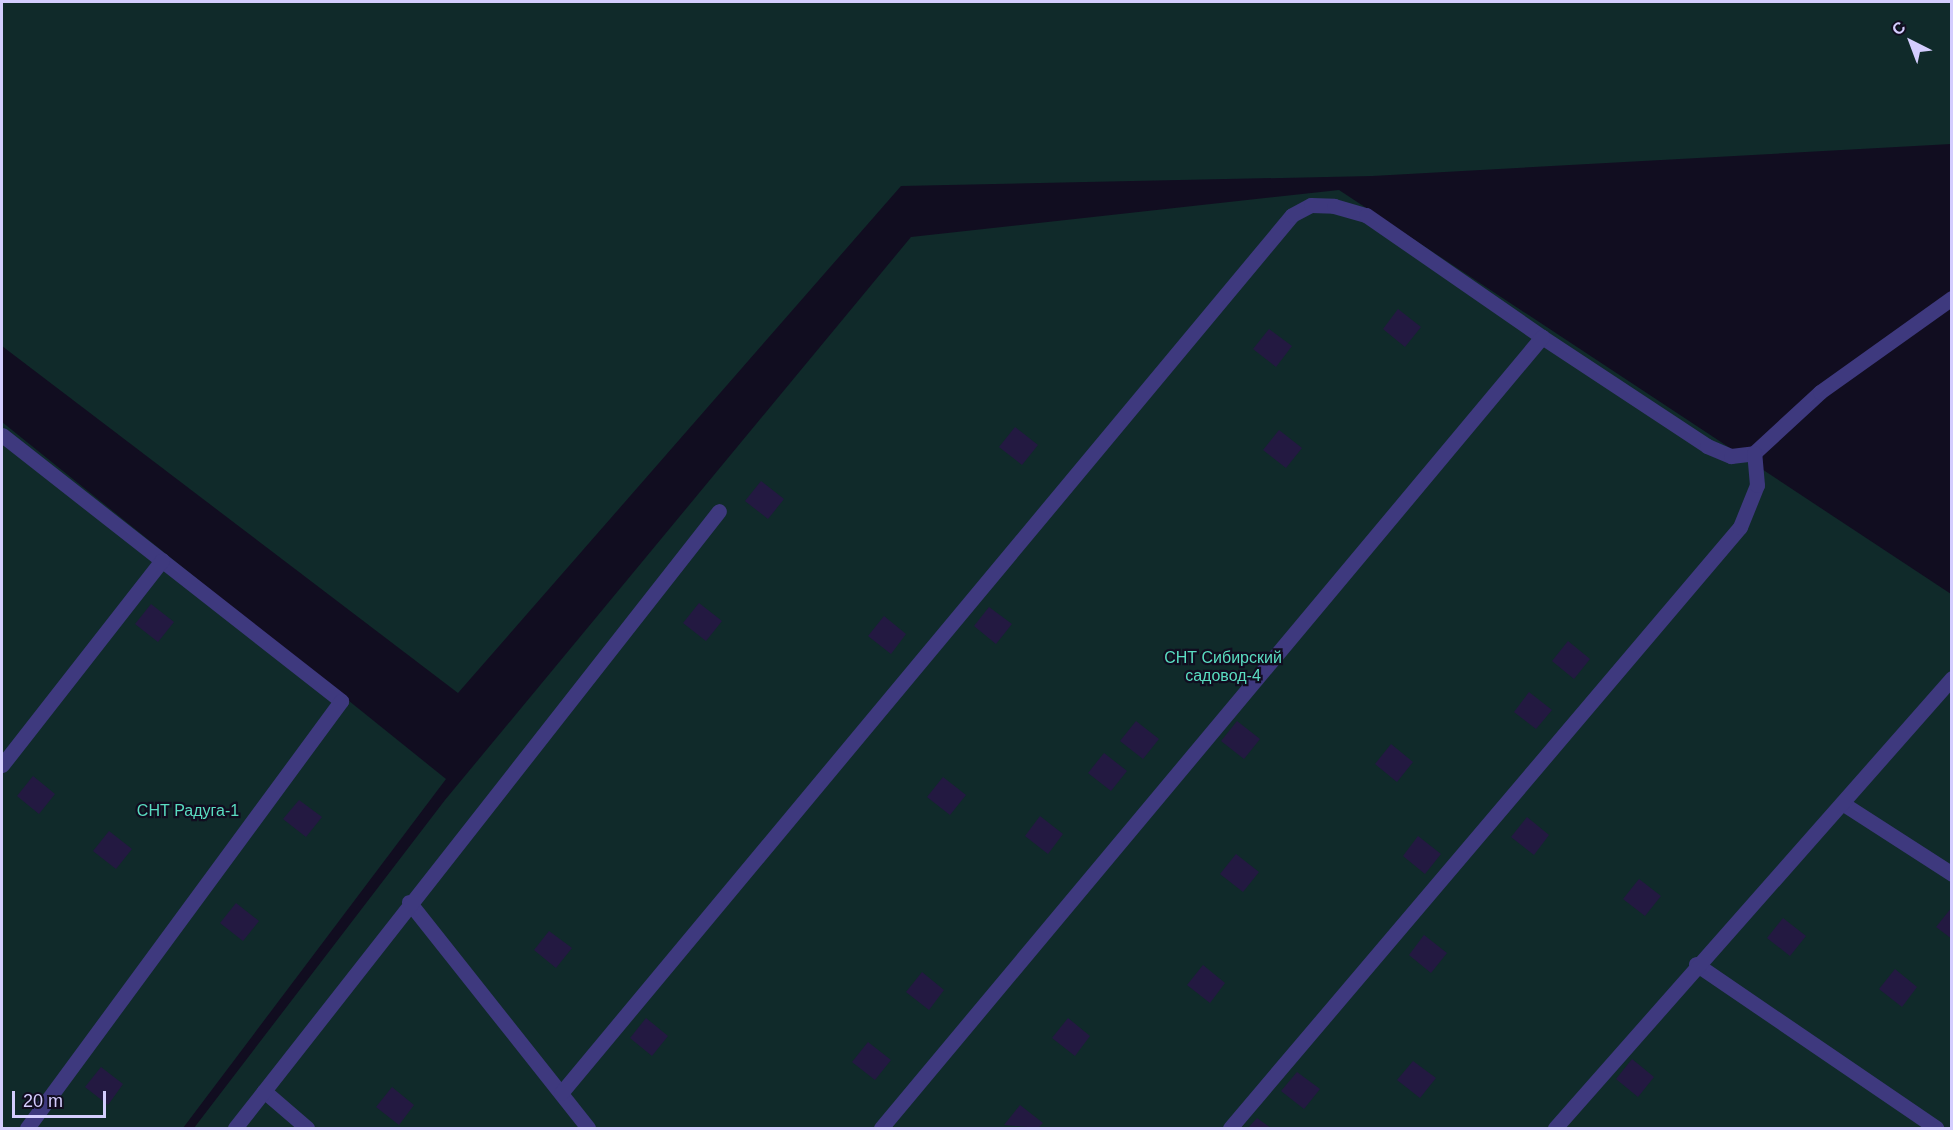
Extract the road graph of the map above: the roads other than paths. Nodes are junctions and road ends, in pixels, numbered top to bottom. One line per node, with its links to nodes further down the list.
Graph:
1 (1952, 298): 4 (lane)
2 (1542, 337): 4 (lane); 14 (lane); 19 (lane)
3 (2, 435): 6 (lane)
4 (1754, 453): 20 (lane)
5 (719, 511): 11 (lane)
6 (162, 560): 8 (lane); 15 (lane)
7 (1952, 678): 9 (lane)
8 (2, 765)
9 (1842, 803): 10 (lane); 12 (lane)
10 (1952, 874)
11 (409, 902): 13 (lane); 14 (lane)
12 (1696, 964): 21 (lane); 22 (lane)
13 (264, 1091): 16 (lane); 17 (lane)
14 (561, 1093): 18 (lane)
15 (27, 1128)
16 (235, 1128)
17 (307, 1128)
18 (588, 1128)
19 (881, 1128)
20 (1230, 1128)
21 (1555, 1128)
22 (1936, 1128)

